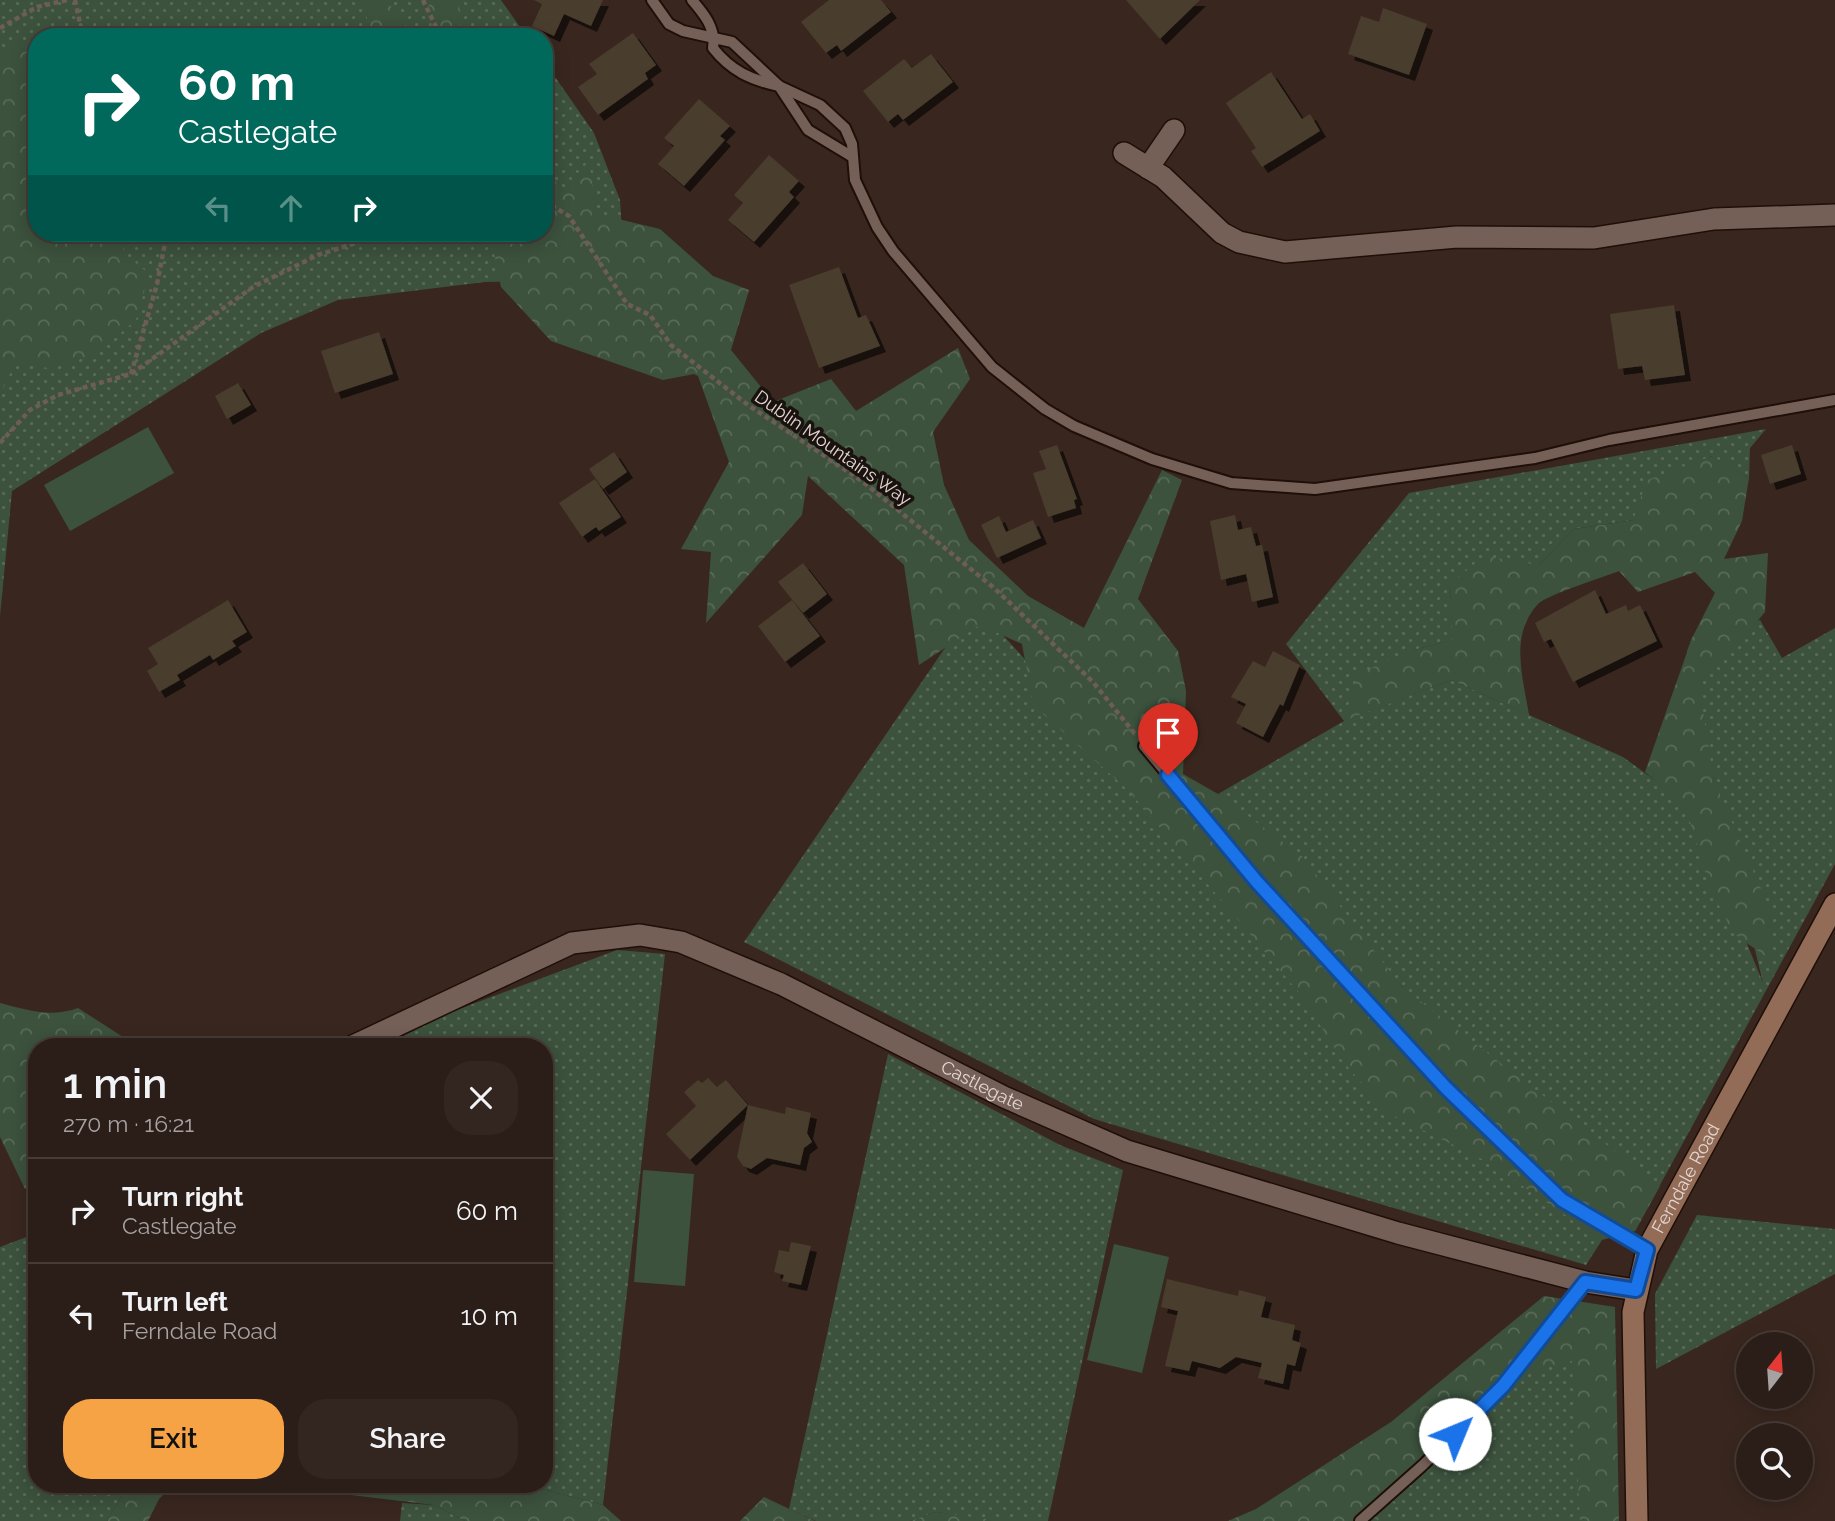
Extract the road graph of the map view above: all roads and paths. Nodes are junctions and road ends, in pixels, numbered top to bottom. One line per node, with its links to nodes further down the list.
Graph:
1 (67, 0): 6 (path)
2 (75, 0): 7 (path)
3 (423, 0): 8 (path)
4 (652, 0): 9 (lane)
5 (692, 0): 9 (lane)
6 (0, 28)
7 (81, 28)
8 (437, 28)
9 (715, 38): 10 (lane); 10 (lane)
10 (779, 86): 13 (lane); 13 (lane)
11 (1174, 130): 14 (street)
12 (1124, 153): 14 (street)
13 (851, 156): 20 (lane)
14 (1148, 168): 16 (street)
15 (553, 206): 22 (path, Dublin Mountains Way)
16 (1835, 215)
17 (165, 242): 19 (path)
18 (359, 242): 19 (path)
19 (131, 374): 21 (path)
20 (1835, 400)
21 (0, 443)
22 (1144, 746): 25 (lane)
23 (1835, 905): 25 (street, Ferndale Road)
24 (370, 1038): 26 (street, Castlegate)
25 (1647, 1250): 27 (street, Ferndale Road)
26 (1585, 1282): 27 (street, Castlegate); 28 (lane)
27 (1636, 1290): 29 (street, Ferndale Road)
28 (1360, 1521)
29 (1637, 1521)

